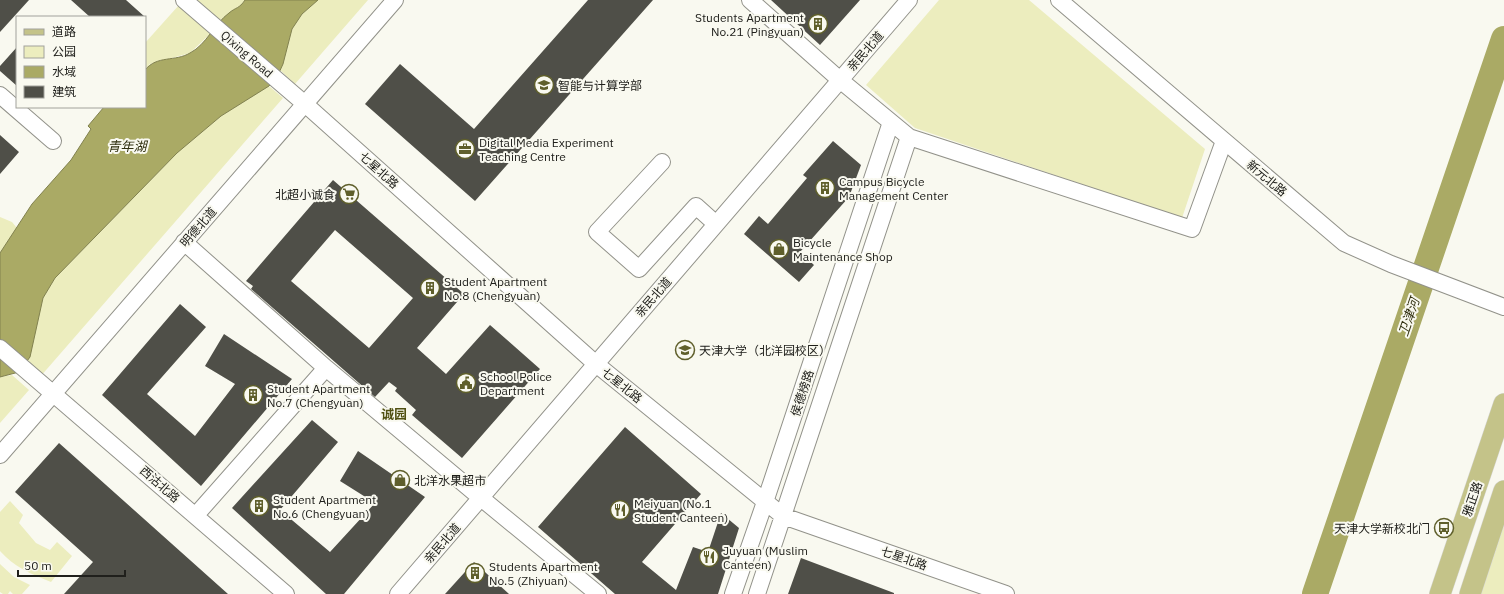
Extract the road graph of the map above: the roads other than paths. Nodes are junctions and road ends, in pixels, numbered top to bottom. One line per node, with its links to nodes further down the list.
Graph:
1 (184, 0): 8 (street, Qixing Road)
2 (395, 0): 10 (street, 明德北道)
3 (750, 0): 7 (street)
4 (909, 0): 7 (street, 亲民北道)
5 (1059, 0): 14 (street, 新元北路)
6 (1072, 0): 18 (street, 新元北路)
7 (840, 80): 11 (street); 16 (street, 亲民北道)
8 (289, 91): 10 (street, 七星北路)
9 (0, 95): 13 (street)
10 (305, 104): 17 (street, 明德北道); 23 (street, 七星北路)
11 (891, 122): 12 (street); 30 (street, 侯德榜路)
12 (909, 137): 14 (street); 32 (street, 侯德榜路)
13 (53, 141)
14 (1224, 141): 18 (street, 新元北路)
15 (662, 162): 16 (street)
16 (716, 224): 23 (street, 亲民北道)
17 (184, 242): 24 (street); 25 (street, 明德北道)
18 (1392, 261): 19 (street, 新元北路)
19 (1458, 285): 20 (street, 新元北路); 21 (street, 新元北路)
20 (1504, 299)
21 (1504, 307)
22 (0, 348): 25 (street, 西沽北路)
23 (596, 364): 29 (street, 亲民北道); 30 (street, 七星北路)
24 (326, 368): 29 (street); 31 (street)
25 (54, 394): 27 (street, 明德北道); 31 (street, 西沽北路)
26 (1504, 404): 39 (main road, 雅正路)
27 (0, 455)
28 (1504, 492): 40 (main road)
29 (481, 498): 34 (street, 亲民北道); 35 (street)
30 (765, 502): 32 (street, 七星北路); 36 (street, 侯德榜路)
31 (196, 516): 33 (street, 西沽北路)
32 (783, 516): 37 (street, 侯德榜路); 38 (street, 七星北路)
33 (286, 594)
34 (398, 594)
35 (598, 594)
36 (733, 594)
37 (757, 594)
38 (1006, 594)
39 (1440, 594)
40 (1470, 594)

